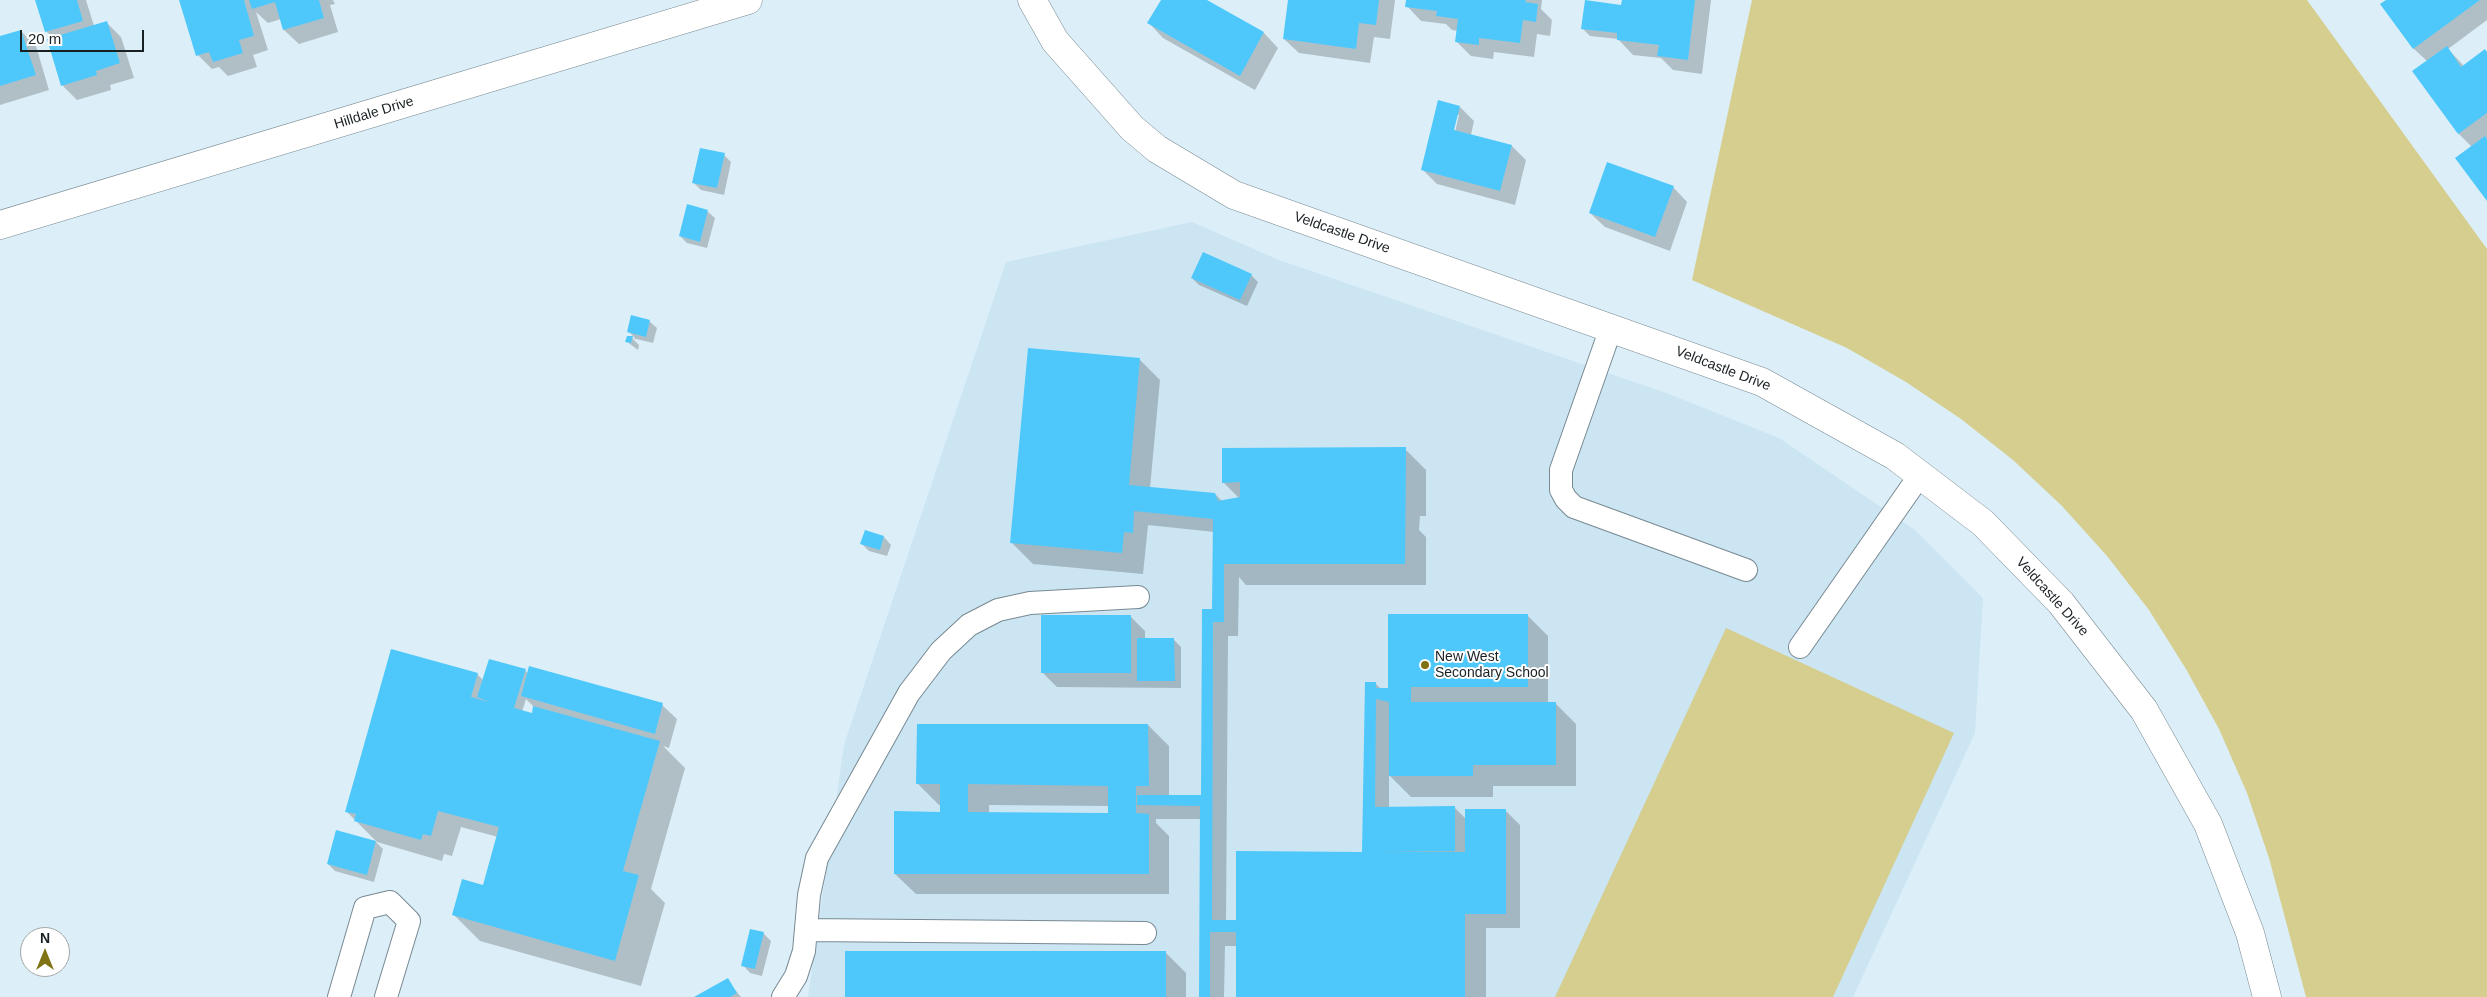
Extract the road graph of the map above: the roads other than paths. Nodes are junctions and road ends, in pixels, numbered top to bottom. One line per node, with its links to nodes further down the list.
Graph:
1 (748, 0): 3 (street, Hilldale Drive)
2 (1032, 0): 4 (street, Veldcastle Drive)
3 (0, 225)
4 (1611, 328): 5 (street, Veldcastle Drive); 6 (lane)
5 (1920, 475): 8 (lane); 14 (street, Veldcastle Drive)
6 (1746, 570)
7 (1138, 597): 9 (lane)
8 (1800, 647)
9 (806, 930): 10 (lane); 13 (lane)
10 (1145, 933)
11 (339, 997): 12 (lane)
12 (386, 997)
13 (784, 997)
14 (2267, 997)

